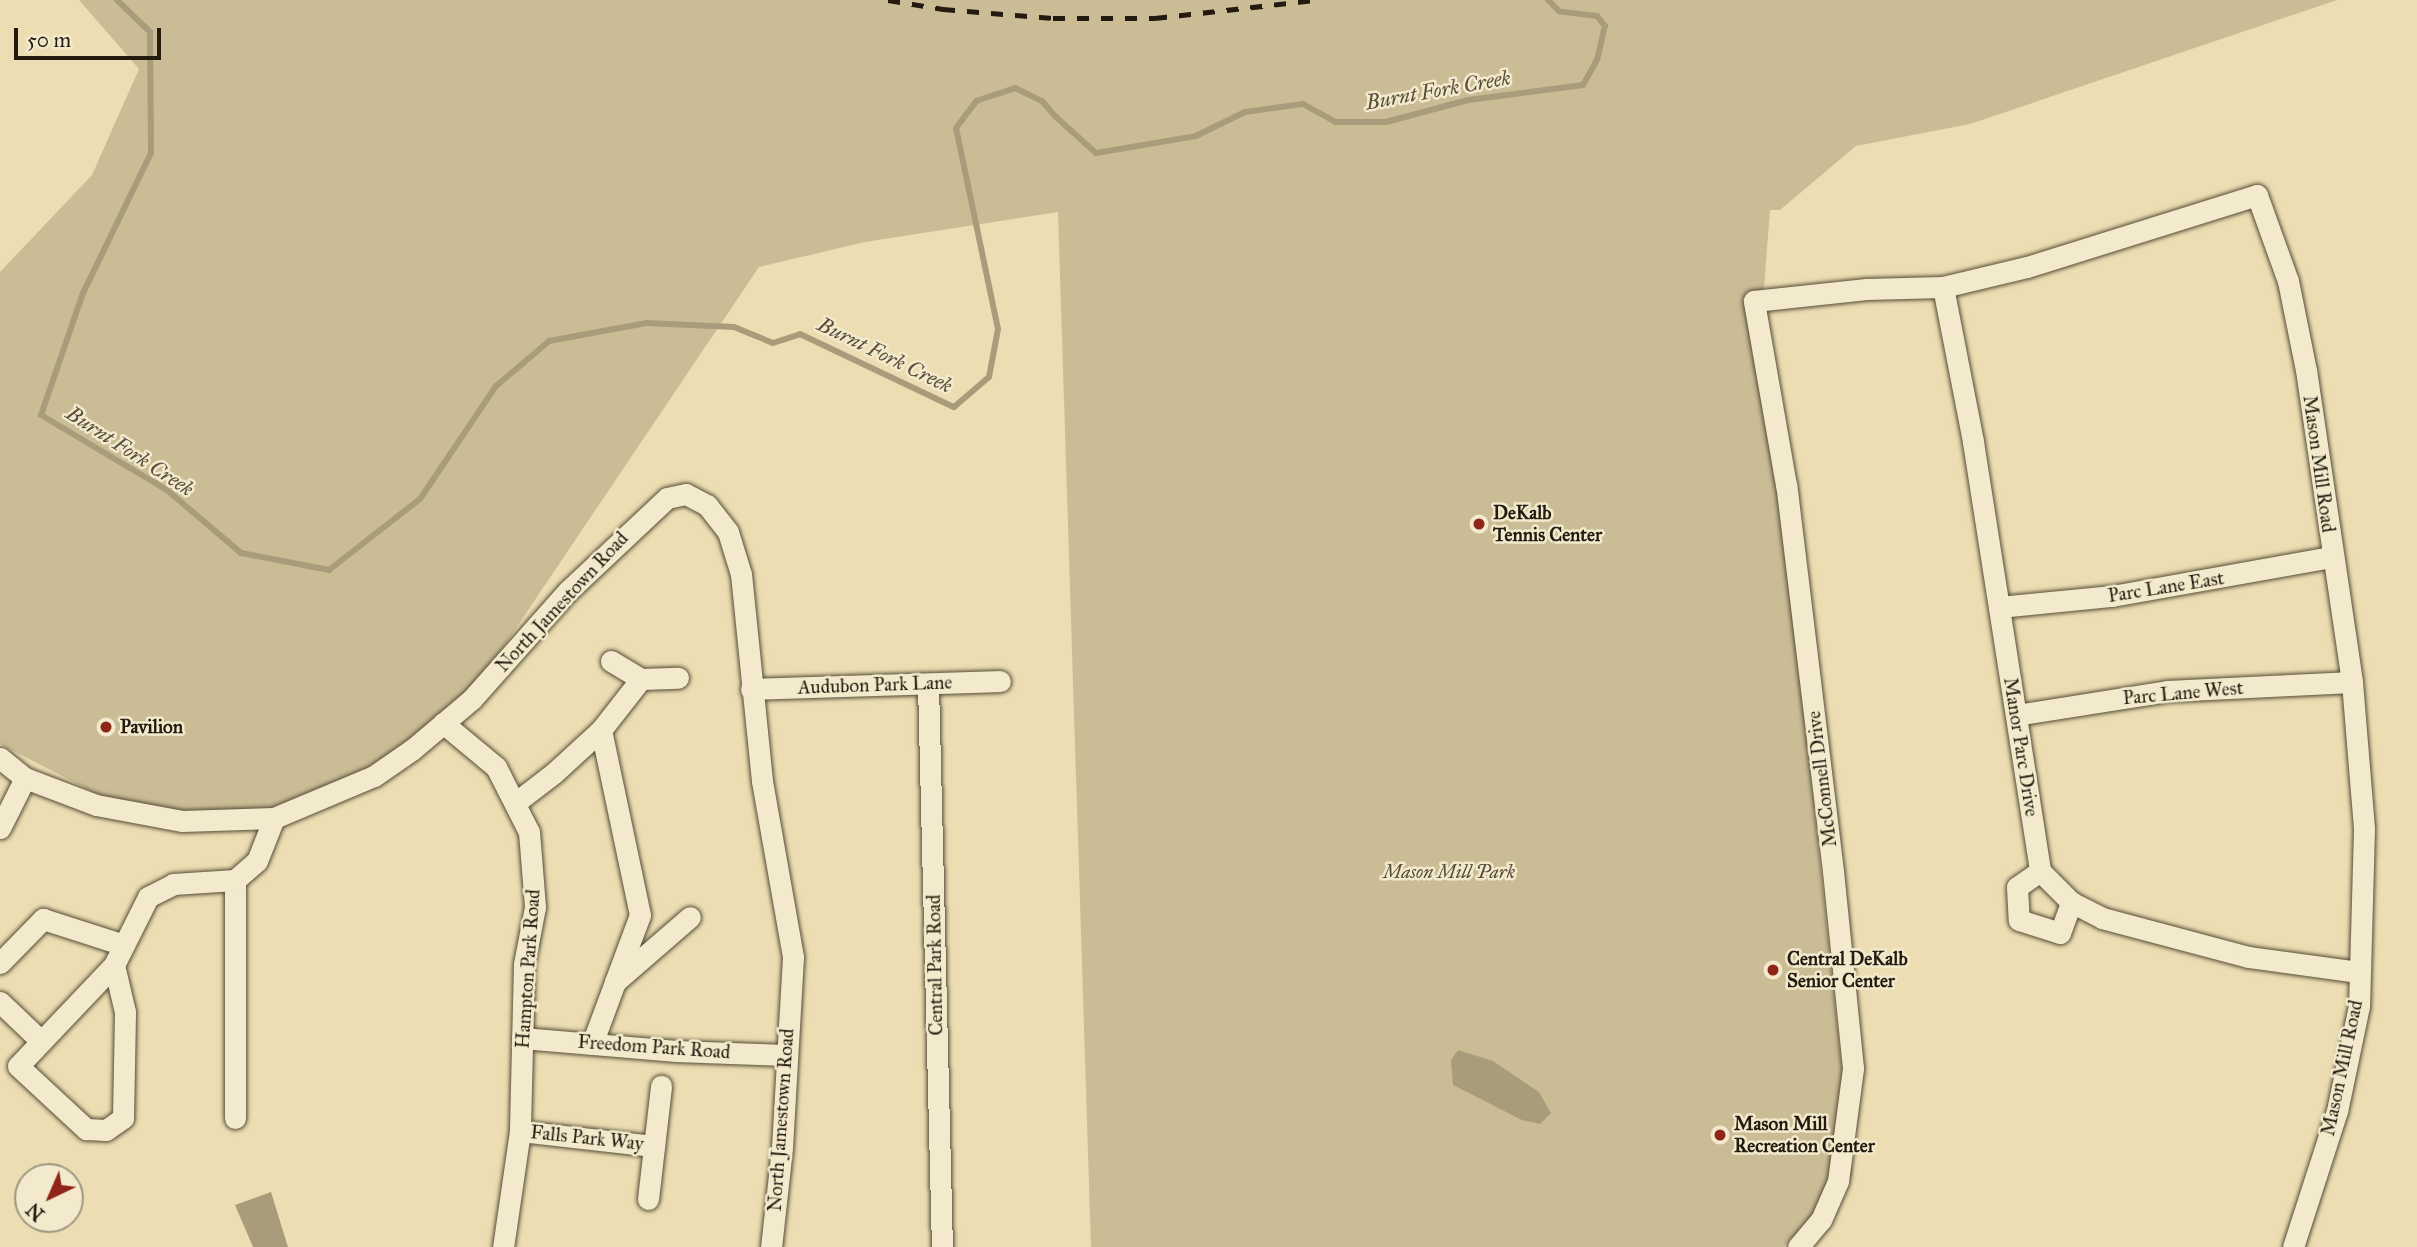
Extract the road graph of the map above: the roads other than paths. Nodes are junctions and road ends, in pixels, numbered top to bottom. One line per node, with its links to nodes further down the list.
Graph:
1 (1943, 287): 2 (street, Mason Mill Road); 3 (street, Mason Mill Road); 4 (street, Manor Parc Drive)
2 (1754, 301): 42 (street, McConnell Drive)
3 (2332, 557): 4 (street, Parc Lane East); 9 (street, Mason Mill Road)
4 (1999, 607): 12 (street, Manor Parc Drive)
5 (611, 661): 7 (street)
6 (678, 678): 7 (street)
7 (641, 679): 14 (street)
8 (1000, 681): 10 (street, Audubon Park Lane)
9 (2352, 682): 12 (street, Parc Lane West); 27 (street, Mason Mill Road)
10 (928, 684): 11 (street, Audubon Park Lane); 41 (street, Central Park Road)
11 (751, 689): 13 (street, North Jamestown Road); 33 (street, North Jamestown Road)
12 (2016, 715): 20 (street, Manor Parc Drive)
13 (443, 723): 17 (street, Hampton Park Road); 18 (street, North Jamestown Road)
14 (601, 730): 17 (street); 28 (street)
15 (0, 758): 16 (street, North Jamestown Road)
16 (25, 778): 18 (street, North Jamestown Road); 19 (street)
17 (515, 803): 30 (street, Hampton Park Road)
18 (274, 818): 21 (street)
19 (0, 828)
20 (2040, 871): 22 (street); 22 (street)
21 (235, 880): 24 (street); 35 (street)
22 (2071, 902): 27 (street)
23 (690, 917): 28 (street)
24 (124, 945): 25 (street); 26 (street)
25 (0, 963)
26 (114, 965): 31 (street); 31 (street)
27 (2359, 972): 43 (street, Mason Mill Road)
28 (615, 982): 32 (street)
29 (0, 1002): 31 (street)
30 (522, 1038): 32 (street, Freedom Park Road); 36 (street, Hampton Park Road)
31 (41, 1041)
32 (592, 1044): 33 (street, Freedom Park Road)
33 (786, 1055): 40 (street, North Jamestown Road)
34 (661, 1086): 37 (street)
35 (235, 1118)
36 (520, 1131): 37 (street, Falls Park Way); 39 (street, Hampton Park Road)
37 (654, 1146): 38 (street)
38 (648, 1199)
39 (503, 1247)
40 (771, 1247)
41 (942, 1247)
42 (1798, 1247)
43 (2293, 1247)

